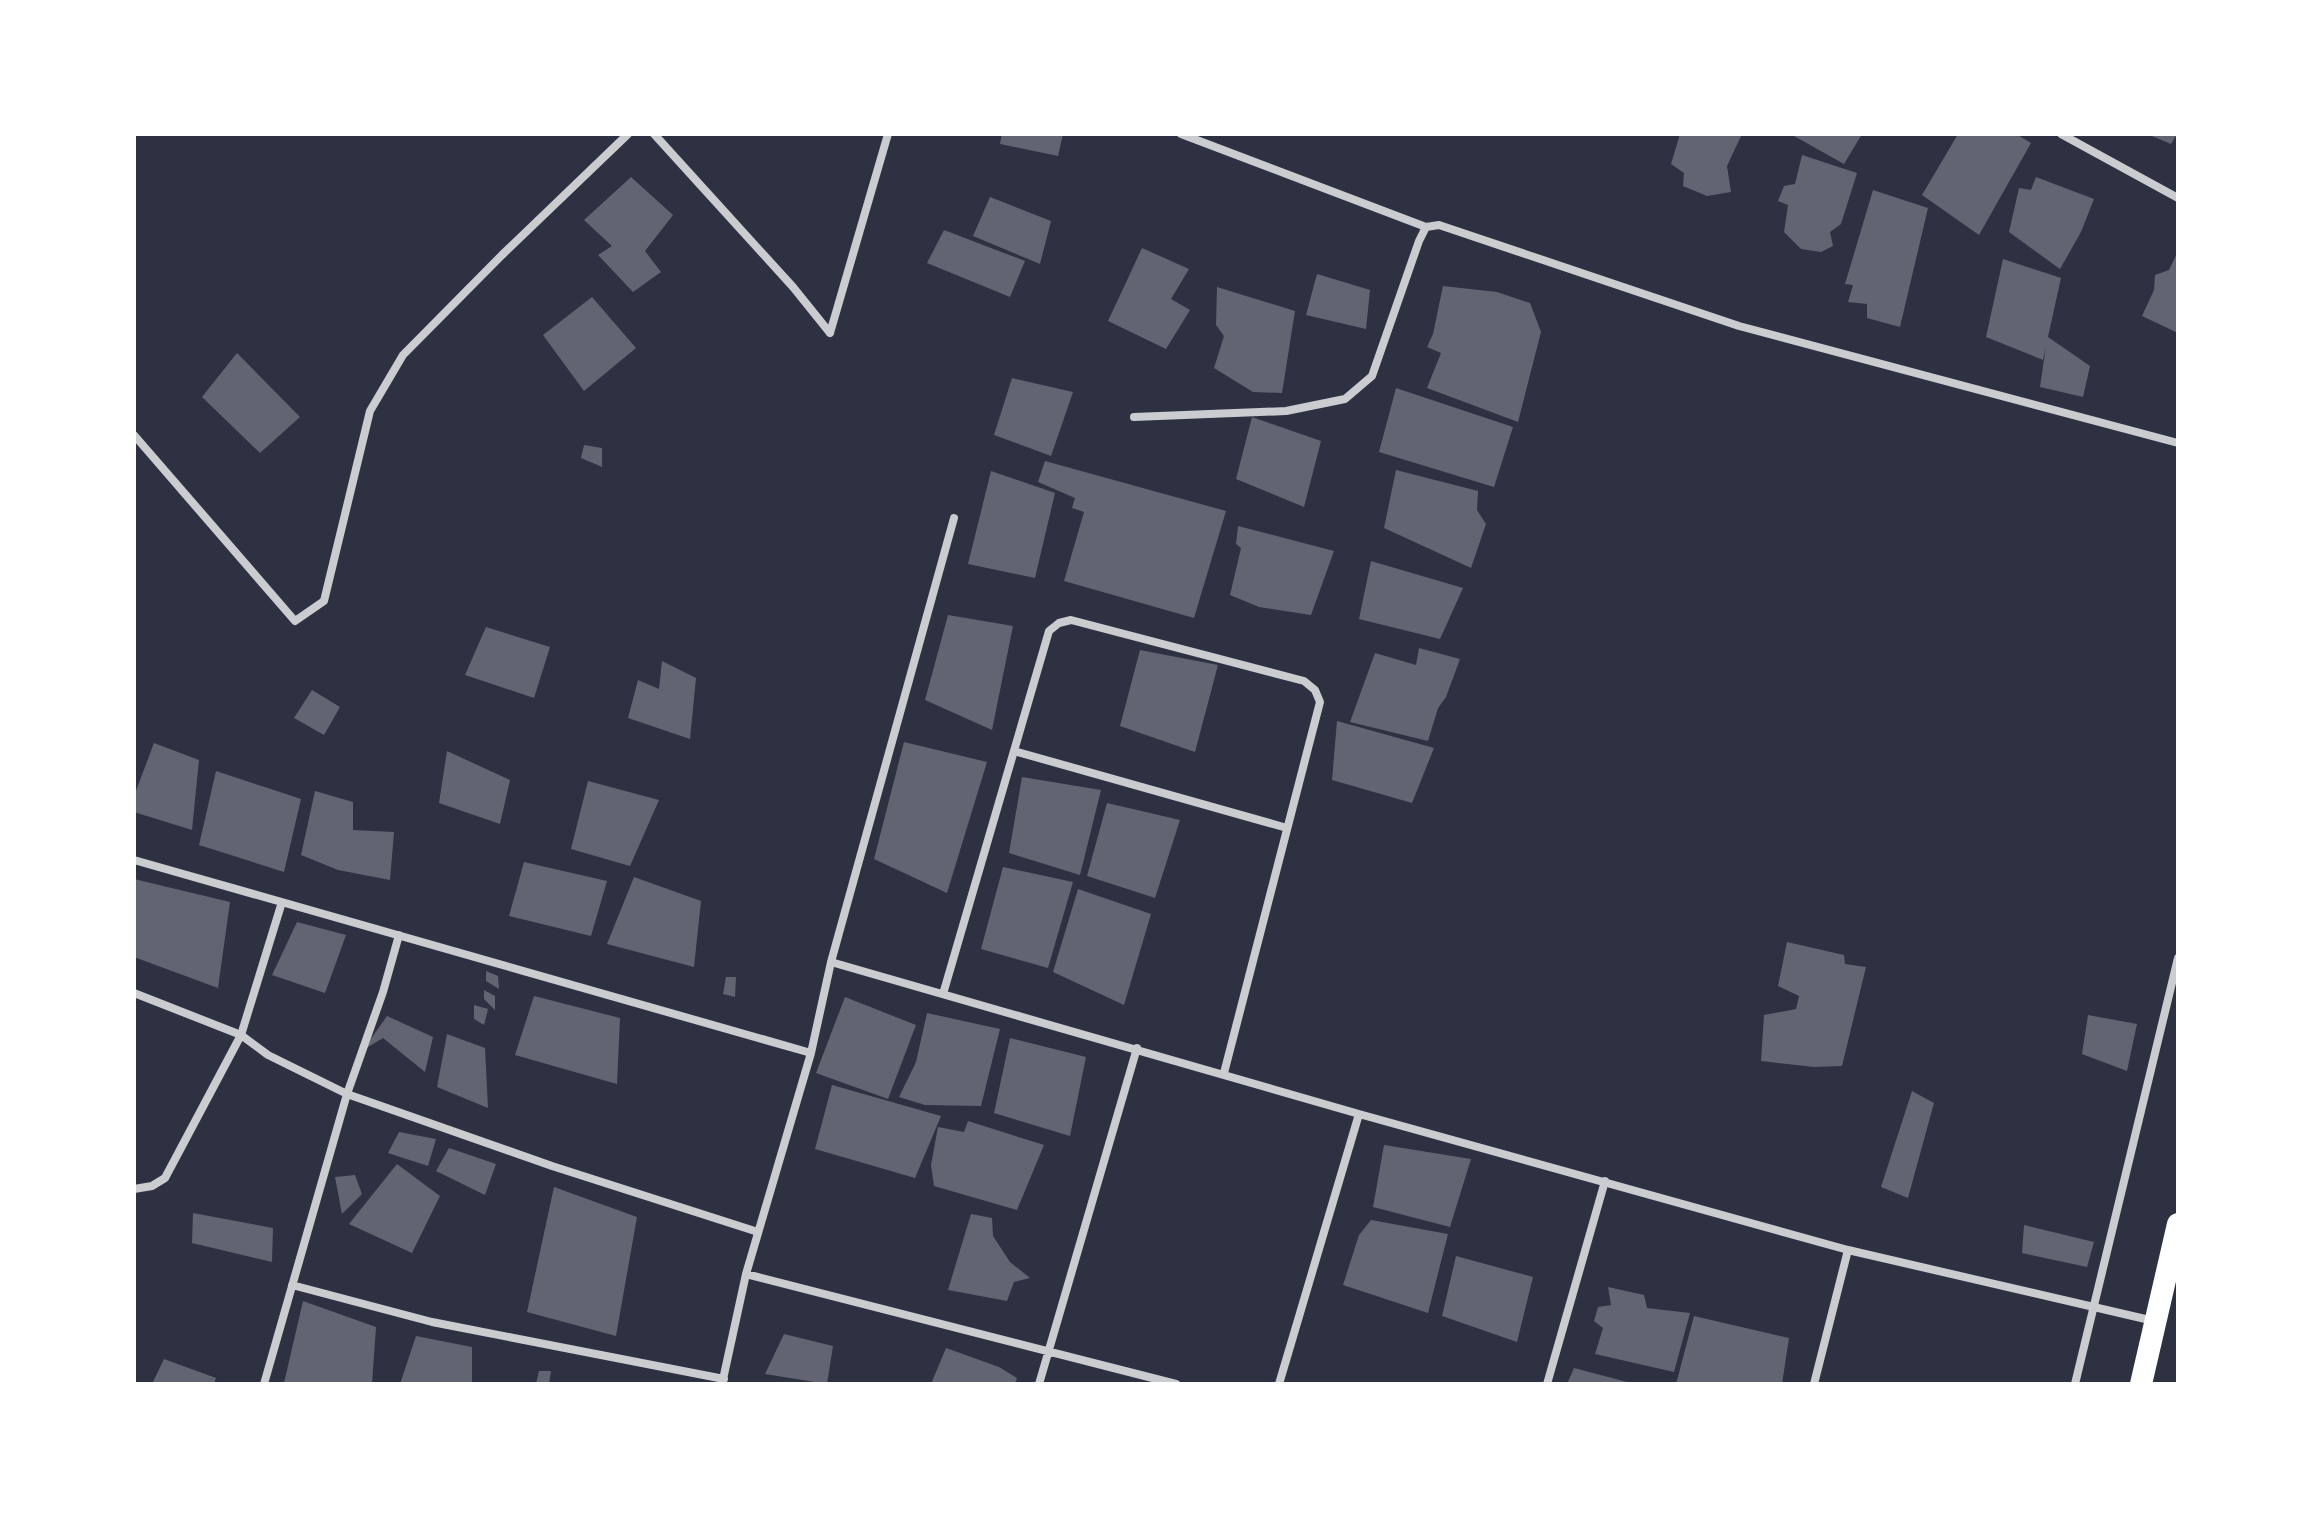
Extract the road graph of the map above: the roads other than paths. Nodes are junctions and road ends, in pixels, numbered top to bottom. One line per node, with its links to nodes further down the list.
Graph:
1 (628, 134): 9 (street)
2 (654, 134): 3 (street)
3 (888, 134)
4 (1181, 134): 7 (street)
5 (2061, 134): 6 (street)
6 (2178, 198)
7 (1426, 227): 8 (street); 10 (street)
8 (1134, 417)
9 (134, 435)
10 (2178, 443)
11 (954, 518): 18 (street)
12 (1014, 751): 13 (street); 13 (street); 20 (street)
13 (1287, 828): 24 (street)
14 (134, 860): 15 (street)
15 (282, 902): 16 (street); 21 (street)
16 (399, 935): 23 (street); 25 (street)
17 (2178, 958): 34 (street)
18 (831, 962): 20 (street); 23 (street)
19 (134, 993): 21 (street)
20 (943, 994): 22 (street)
21 (241, 1035): 25 (street); 28 (street)
22 (1137, 1048): 24 (street); 36 (street)
23 (811, 1053): 30 (street)
24 (1224, 1073): 26 (street)
25 (347, 1094): 30 (street); 33 (street)
26 (1359, 1114): 27 (street); 41 (street)
27 (1605, 1181): 31 (street); 42 (street)
28 (134, 1189)
29 (2178, 1224): 35 (highway)
30 (758, 1232): 32 (street)
31 (1848, 1250): 34 (street); 43 (street)
32 (746, 1274): 36 (street); 37 (street)
33 (292, 1285): 37 (street); 38 (street)
34 (2094, 1306): 35 (street); 44 (street)
35 (2155, 1321): 45 (highway)
36 (1048, 1353): 39 (street); 40 (street)
37 (723, 1382)
38 (264, 1384)
39 (1039, 1384)
40 (1176, 1384)
41 (1279, 1384)
42 (1547, 1384)
43 (1814, 1384)
44 (2075, 1384)
45 (2141, 1384)

